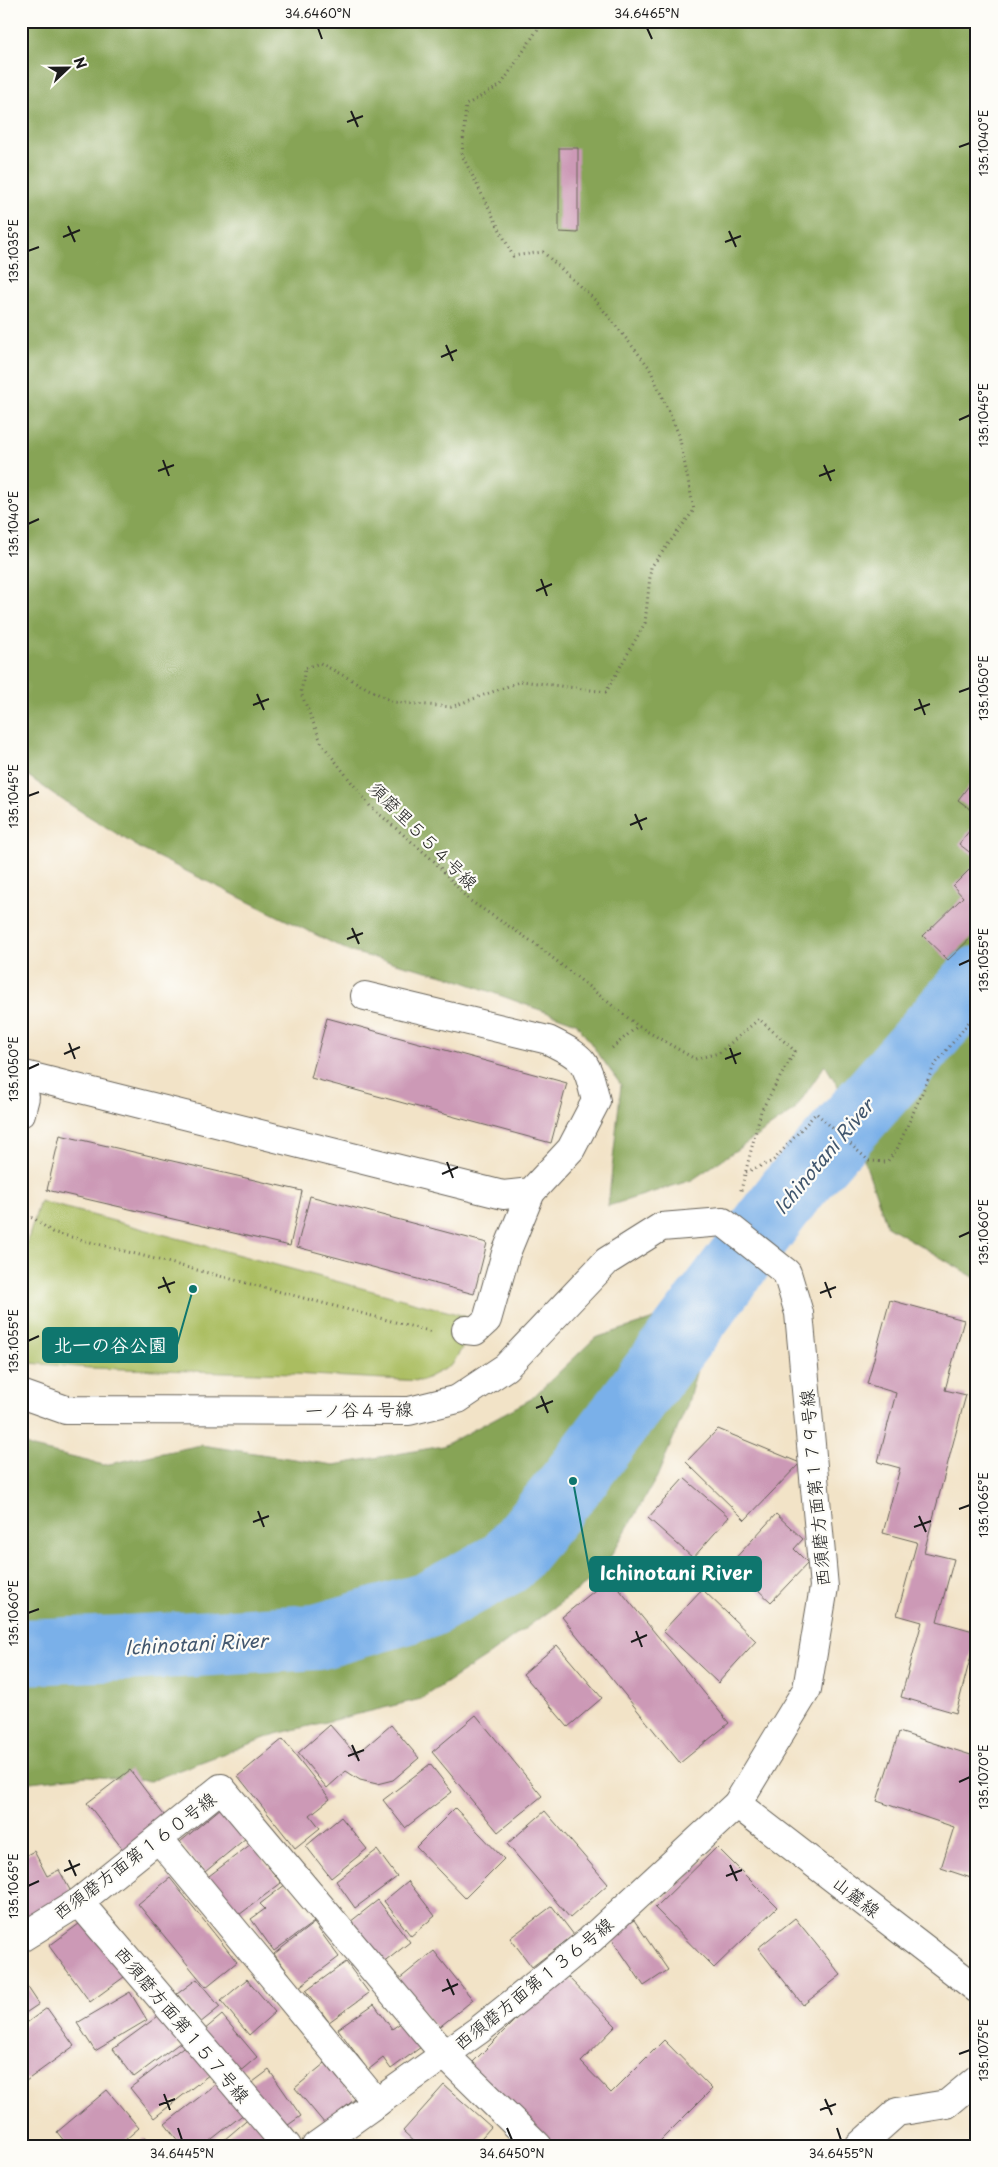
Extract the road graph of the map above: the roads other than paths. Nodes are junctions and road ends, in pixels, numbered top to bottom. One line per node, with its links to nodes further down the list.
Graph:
1 (365, 996): 5 (street)
2 (21, 1074): 5 (street)
3 (21, 1086): 4 (street)
4 (21, 1113)
5 (531, 1192): 7 (street)
6 (723, 1222): 8 (street, 一ノ谷４号線); 9 (street, 西須磨方面第１７９号線)
7 (466, 1330)
8 (21, 1394)
9 (737, 1804): 13 (street, 山麓線); 14 (street, 西須磨方面第１３６号線)
10 (159, 1839): 11 (street, 西須磨方面第１６０号線); 14 (street, 西須磨方面第１６０号線); 16 (street)
11 (79, 1902): 12 (street, 西須磨方面第１６０号線); 17 (street, 西須磨方面第１５７号線)
12 (21, 1938)
13 (977, 1989)
14 (445, 2055): 16 (street, 西須磨方面第１３６号線); 19 (street)
15 (977, 2079): 20 (street)
16 (376, 2103): 18 (street, 西須磨方面第１３６号線)
17 (287, 2146)
18 (316, 2146)
19 (538, 2146)
20 (859, 2146)

